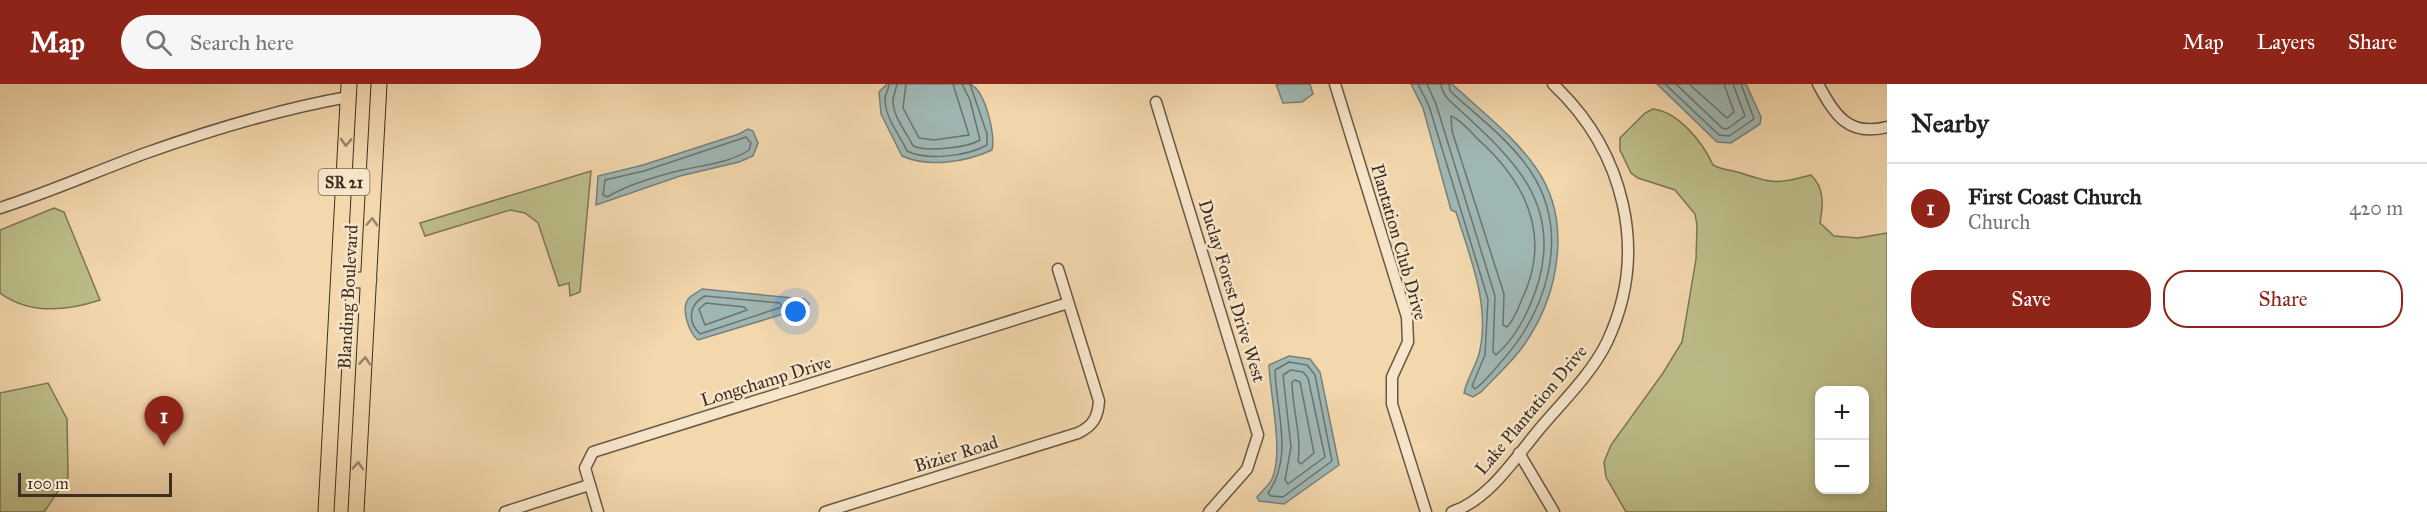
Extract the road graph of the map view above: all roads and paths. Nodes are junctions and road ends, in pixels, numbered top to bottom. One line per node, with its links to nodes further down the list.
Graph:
1 (379, 84): 11 (main road, Blanding Boulevard / SR 21, one-way to 1)
2 (1335, 84): 21 (street, Plantation Club Drive)
3 (1553, 84): 13 (street, Lake Plantation Drive)
4 (1818, 84): 7 (street)
5 (349, 90): 8 (street); 10 (main road, Blanding Boulevard / SR 21, one-way to 10)
6 (1156, 102): 20 (street, Duclay Forest Drive West)
7 (1887, 127)
8 (0, 208)
9 (1058, 269): 12 (street)
10 (339, 280): 11 (main road); 15 (main road, Blanding Boulevard / SR 21)
11 (369, 280): 16 (main road, Blanding Boulevard / SR 21, one-way to 11)
12 (1068, 303): 14 (street, Longchamp Drive); 19 (street, Bizier Road)
13 (1519, 453): 22 (street, Lake Plantation Drive); 23 (street)
14 (589, 485): 17 (street); 18 (street)
15 (326, 512)
16 (356, 512)
17 (505, 512)
18 (598, 512)
19 (825, 512)
20 (1209, 512)
21 (1426, 512)
22 (1452, 512)
23 (1554, 512)

